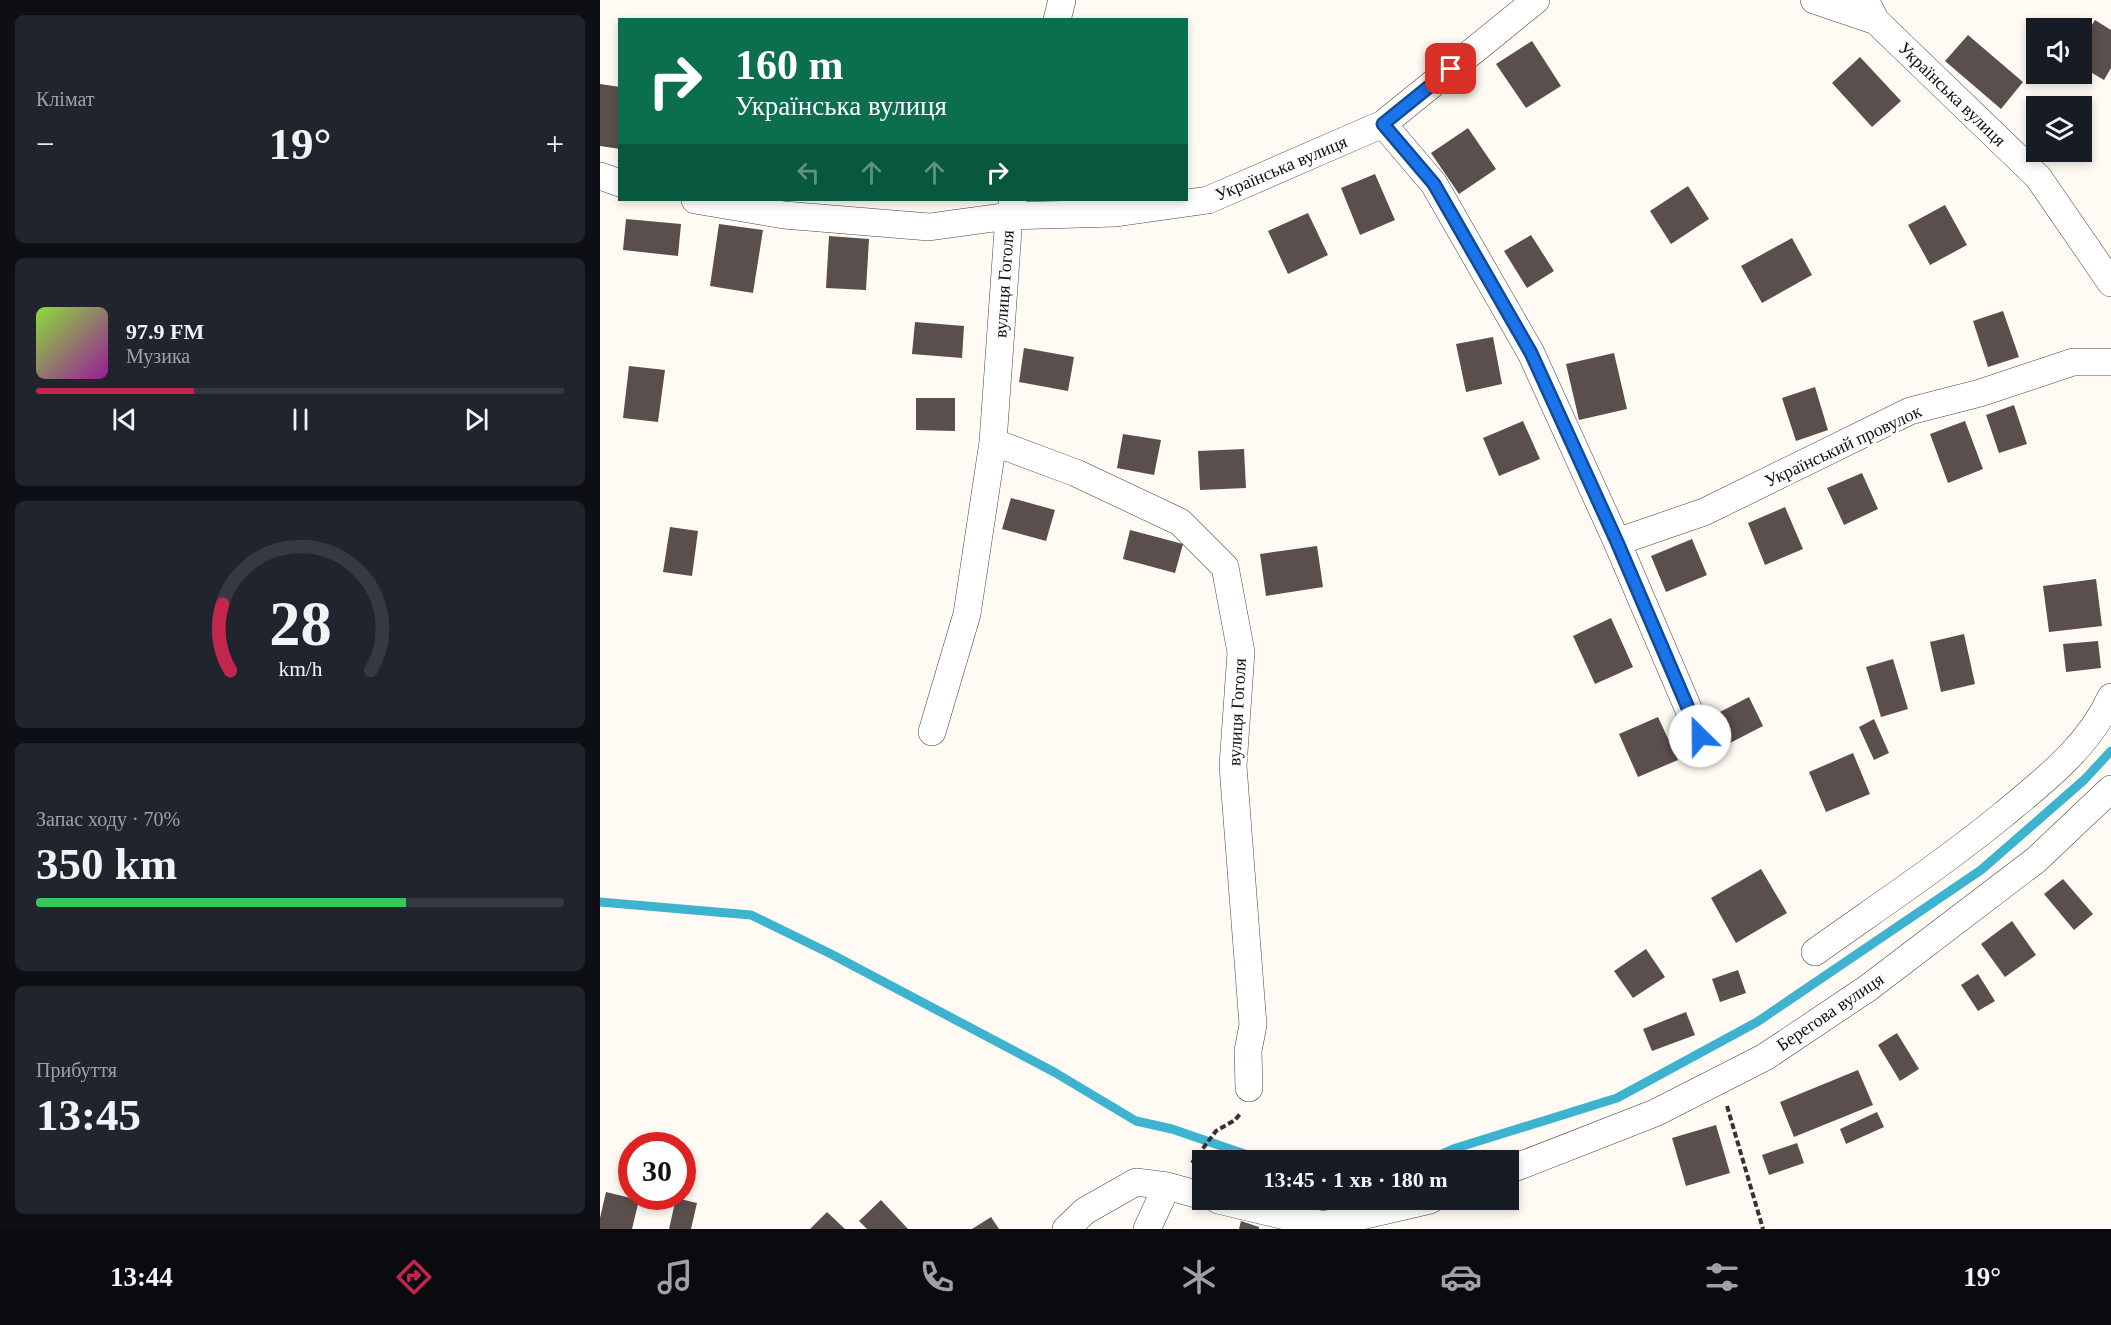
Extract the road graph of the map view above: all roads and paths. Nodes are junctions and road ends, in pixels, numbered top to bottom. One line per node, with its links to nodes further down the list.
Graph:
1 (1062, 0): 5 (street)
2 (1536, 0): 6 (street, Українська вулиця)
3 (1814, 0): 4 (street, Українська вулиця)
4 (1871, 10): 11 (street, Українська вулиця)
5 (1058, 18)
6 (1383, 124): 10 (street, Українська вулиця); 14 (street)
7 (600, 176): 8 (street)
8 (618, 182)
9 (701, 201): 10 (street, Українська вулиця)
10 (1011, 208): 13 (street, вулиця Гоголя)
11 (2111, 283)
12 (2111, 362): 14 (street, Український провулок)
13 (993, 442): 16 (street, вулиця Гоголя); 21 (street, вулиця Гоголя)
14 (1617, 542): 17 (street)
15 (2111, 697): 19 (street)
16 (932, 732)
17 (1700, 736)
18 (2111, 789): 20 (street, Берегова вулиця)
19 (1815, 952)
20 (1720, 1080): 24 (street, Берегова вулиця); 31 (path)
21 (1249, 1089)
22 (1216, 1131): 23 (path)
23 (1204, 1149)
24 (1519, 1166)
25 (1167, 1186): 26 (street); 29 (street); 30 (street)
26 (1192, 1193)
27 (1252, 1210): 28 (street)
28 (1387, 1210)
29 (1066, 1229)
30 (1147, 1229)
31 (1763, 1229)

